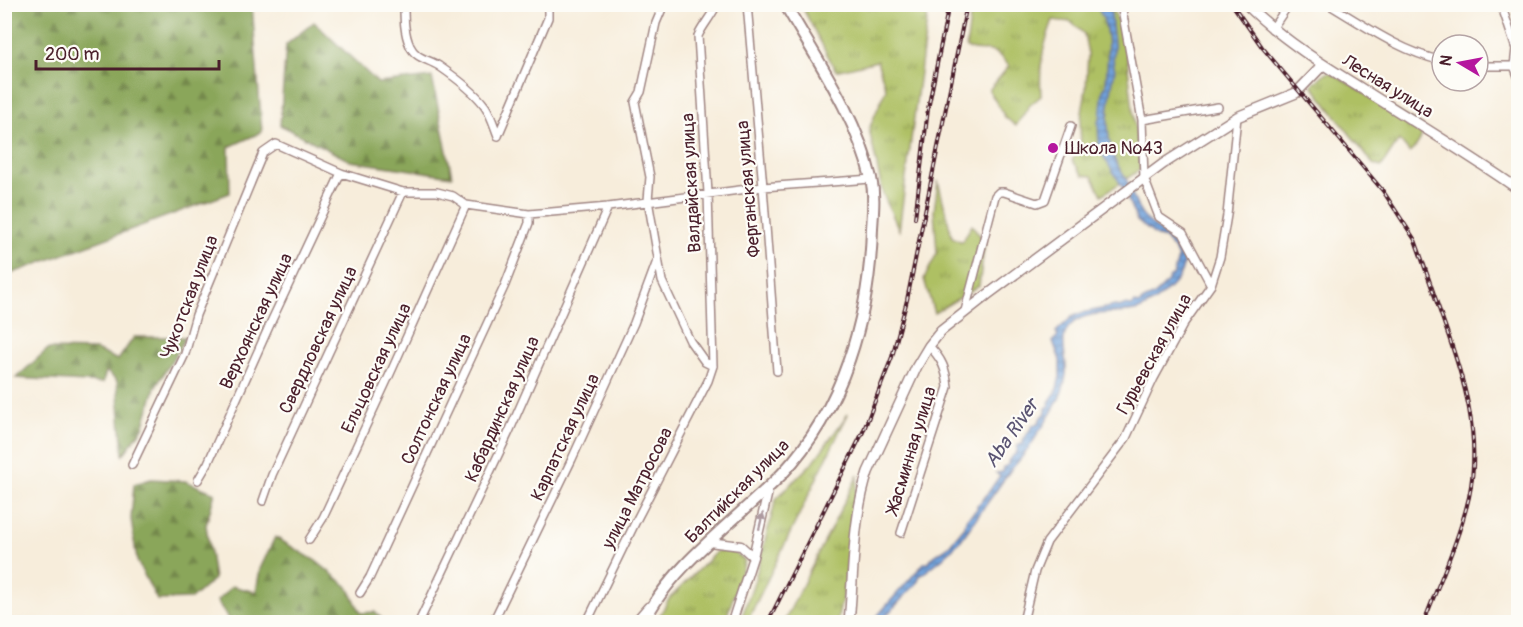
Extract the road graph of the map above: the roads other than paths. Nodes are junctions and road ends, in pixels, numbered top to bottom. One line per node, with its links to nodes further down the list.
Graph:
1 (404, 4): 2 (street)
2 (548, 4)
3 (664, 4): 29 (street, Карпатская улица)
4 (717, 4): 28 (street, Валдайская улица)
5 (747, 4): 25 (street, Ферганская улица)
6 (785, 4): 23 (main road, Балтийская улица)
7 (1121, 4): 20 (street, Гурьевская улица)
8 (1246, 4): 12 (main road, Лесная улица)
9 (1289, 4): 12 (street)
10 (1329, 4): 13 (street)
11 (1501, 4): 16 (street)
12 (1272, 29): 14 (main road, Лесная улица)
13 (1430, 58)
14 (1323, 64): 19 (main road); 26 (main road, Лесная улица)
15 (1490, 66): 16 (street)
16 (1514, 66): 17 (street)
17 (1518, 76)
18 (1218, 106): 20 (street)
19 (1237, 117): 24 (main road); 34 (street, Гурьевская улица)
20 (1142, 120): 24 (street, Гурьевская улица)
21 (1071, 126): 35 (street)
22 (341, 173): 27 (street); 39 (street, Чукотская улица); 40 (street, Верхоянская улица)
23 (871, 179): 25 (street); 41 (main road, Балтийская улица)
24 (1142, 180): 34 (street, Гурьевская улица); 35 (main road)
25 (763, 187): 28 (street); 38 (street, Ферганская улица)
26 (1518, 189)
27 (403, 192): 30 (street); 42 (street, Свердловская улица)
28 (708, 193): 29 (street); 37 (street, Валдайская улица)
29 (648, 200): 31 (street); 33 (street, Карпатская улица)
30 (466, 205): 32 (street); 44 (street, Ельцовская улица)
31 (608, 207): 32 (street); 49 (street, Кабардинская улица)
32 (529, 214): 48 (street, Солтонская улица)
33 (657, 261): 37 (street, Карпатская улица); 50 (street, Карпатская улица)
34 (1210, 285): 56 (street, Гурьевская улица)
35 (965, 311): 36 (main road)
36 (928, 346): 43 (street, Жасминная улица); 55 (main road)
37 (713, 366): 51 (street, улица Матросова)
38 (777, 371)
39 (132, 465)
40 (198, 480)
41 (769, 485): 45 (main road, Балтийская улица); 46 (street, one-way to 41)
42 (263, 501)
43 (901, 533)
44 (309, 540)
45 (709, 542): 46 (street); 47 (main road, Балтийская улица)
46 (753, 557): 54 (street)
47 (662, 590): 52 (street); 53 (main road, Балтийская улица)
48 (360, 593)
49 (419, 622)
50 (493, 622)
51 (587, 622)
52 (635, 622)
53 (644, 622)
54 (732, 622)
55 (849, 622)
56 (1023, 622)

